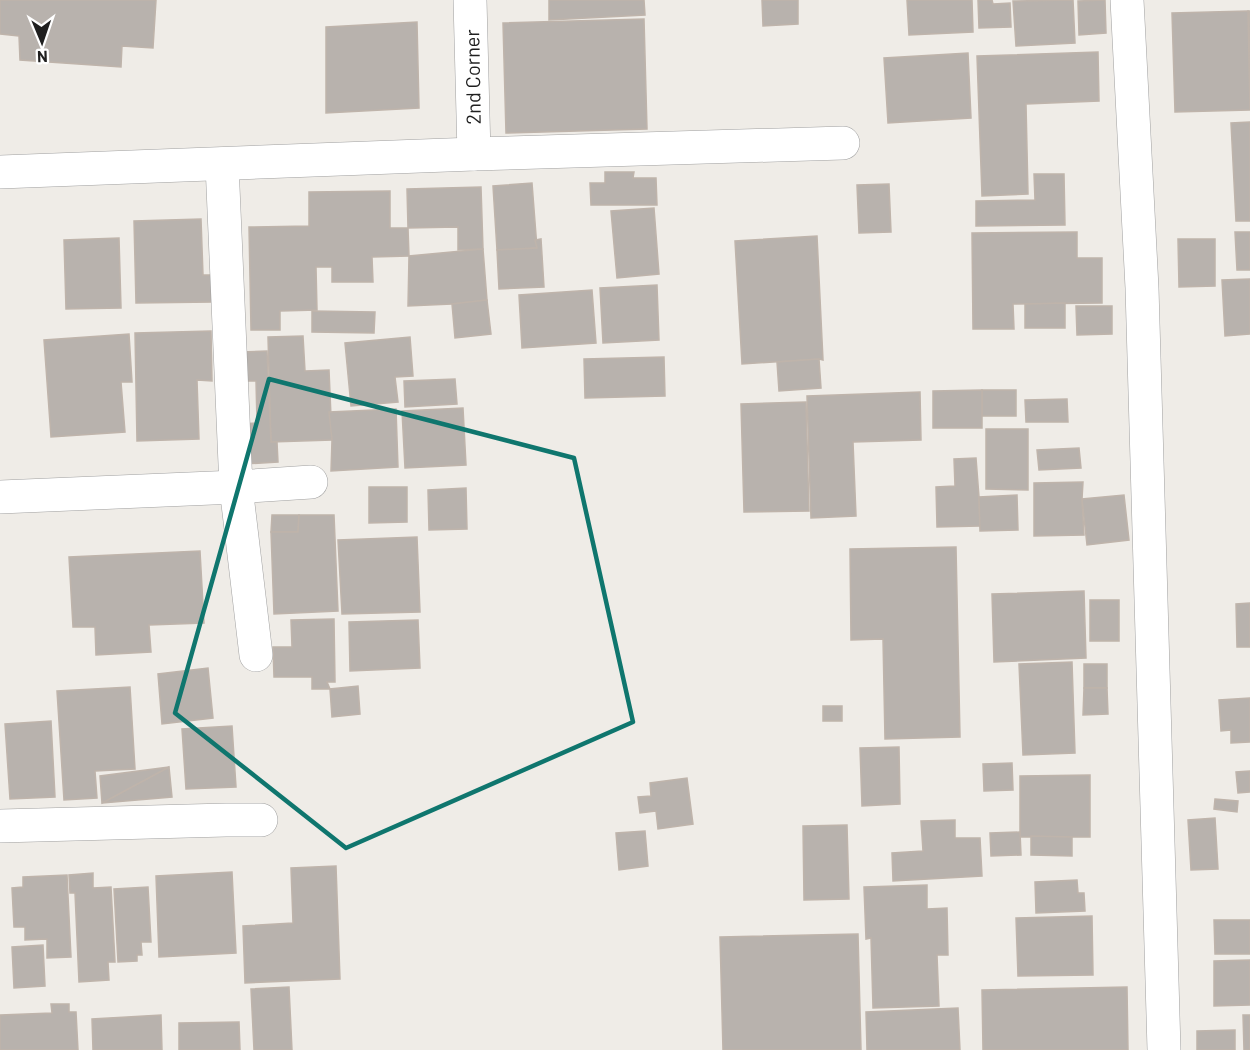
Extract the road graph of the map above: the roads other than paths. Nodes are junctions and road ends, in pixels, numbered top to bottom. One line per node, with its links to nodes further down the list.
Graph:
1 (470, 0): 4 (street, 2nd Corner)
2 (1127, 0): 13 (street)
3 (843, 143): 4 (street)
4 (474, 154): 5 (street)
5 (222, 164): 6 (street); 8 (street)
6 (0, 172)
7 (311, 482): 8 (street)
8 (236, 487): 9 (street); 10 (street)
9 (0, 497)
10 (256, 655)
11 (261, 820): 12 (street)
12 (0, 826)
13 (1164, 1050)

